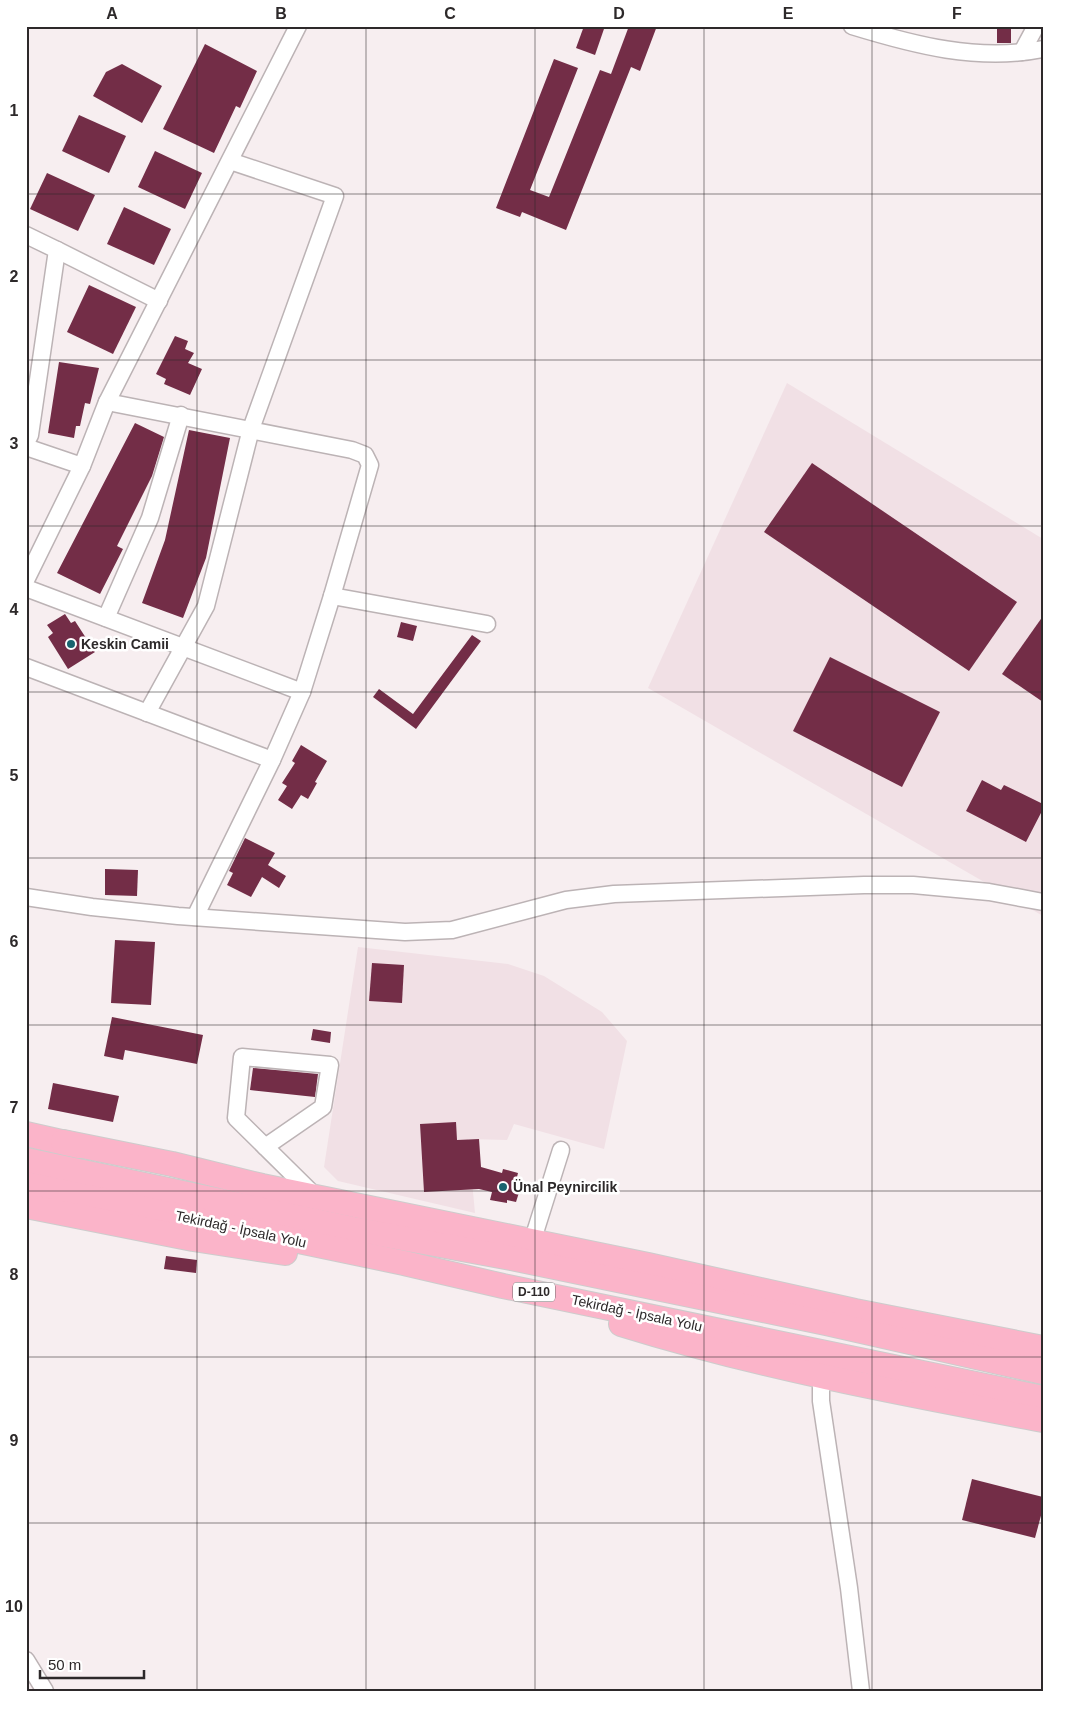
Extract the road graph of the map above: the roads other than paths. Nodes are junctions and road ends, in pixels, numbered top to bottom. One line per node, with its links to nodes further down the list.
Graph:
1 (298, 26): 6 (street)
2 (852, 26): 5 (street)
3 (1036, 26): 5 (street)
4 (1043, 49): 5 (street)
5 (1022, 52)
6 (230, 161): 9 (street); 12 (street)
7 (26, 235): 8 (street)
8 (57, 250): 9 (street); 13 (street)
9 (159, 301): 10 (street)
10 (107, 402): 11 (street); 15 (street)
11 (181, 416): 12 (street); 19 (street)
12 (251, 429): 18 (street); 21 (street)
13 (26, 443)
14 (26, 447): 15 (street)
15 (82, 466): 16 (street)
16 (26, 580)
17 (26, 588): 19 (street)
18 (332, 596): 20 (street); 23 (street)
19 (106, 618): 21 (street)
20 (487, 624)
21 (184, 648): 23 (street); 24 (street)
22 (26, 667): 24 (street)
23 (302, 692): 25 (street)
24 (147, 713): 25 (street)
25 (272, 760): 28 (street)
26 (28, 901): 28 (street)
27 (1043, 902): 28 (street)
28 (195, 917)
29 (26, 1134): 30 (highway)
30 (63, 1142): 35 (highway); 38 (highway)
31 (265, 1147): 31 (street); 35 (street)
32 (561, 1150): 37 (street)
33 (26, 1160): 38 (highway, Tekirdağ - İpsala Yolu / D-110)
34 (26, 1184): 39 (highway, Tekirdağ - İpsala Yolu / D-110)
35 (316, 1197): 37 (highway)
36 (26, 1206): 39 (highway)
37 (532, 1242): 41 (highway)
38 (511, 1258): 42 (highway, Tekirdağ - İpsala Yolu / D-110)
39 (503, 1286): 40 (highway, Tekirdağ - İpsala Yolu / D-110)
40 (558, 1296): 43 (highway); 44 (highway, Tekirdağ - İpsala Yolu / D-110)
41 (1043, 1348)
42 (1043, 1372)
43 (821, 1377): 45 (highway); 48 (street)
44 (1043, 1398)
45 (1043, 1420)
46 (26, 1660): 47 (street)
47 (45, 1691)
48 (861, 1691)

